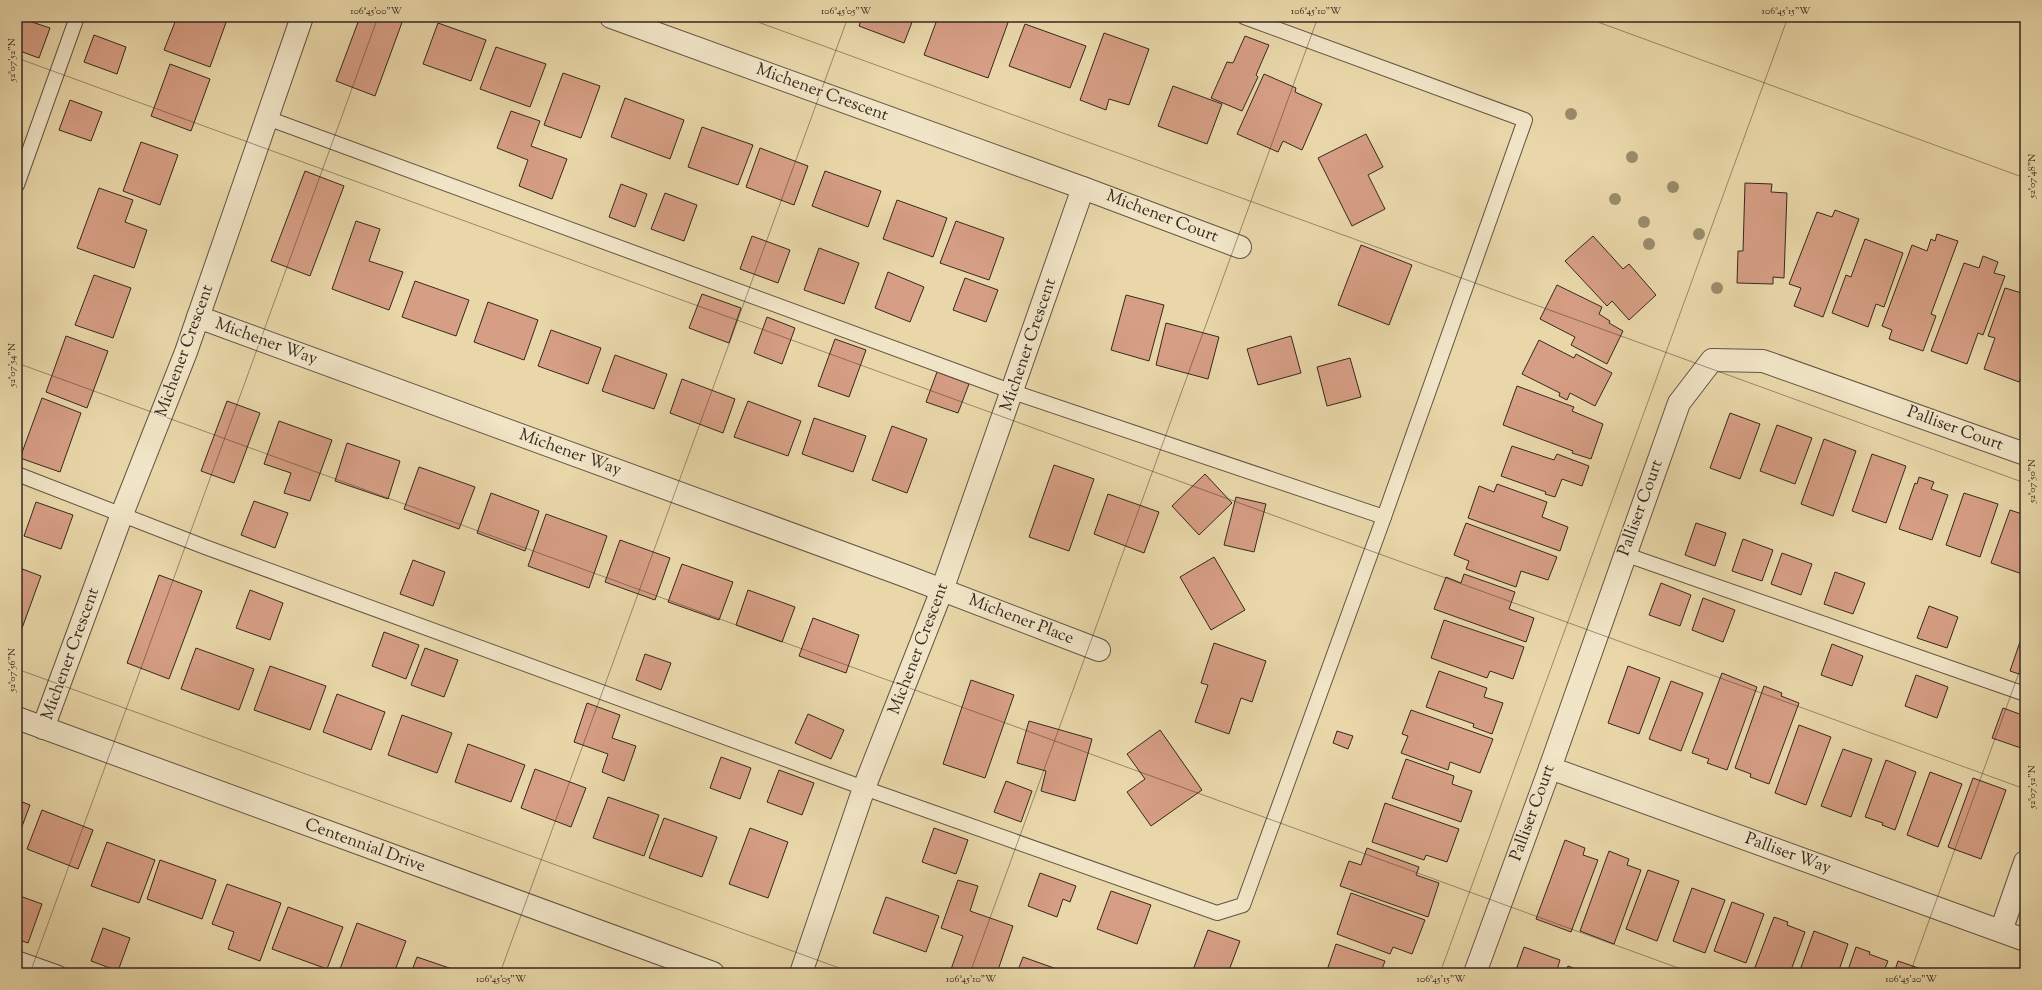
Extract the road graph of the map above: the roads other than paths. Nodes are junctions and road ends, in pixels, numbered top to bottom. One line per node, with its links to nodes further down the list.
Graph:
1 (78, 17): 6 (lane)
2 (302, 17): 5 (street, Michener Crescent)
3 (611, 17): 7 (street, Michener Crescent)
4 (1244, 17): 14 (lane)
5 (267, 118): 9 (street, Michener Crescent); 10 (lane)
6 (17, 185)
7 (1084, 188): 8 (street, Michener Court); 10 (street, Michener Crescent)
8 (1240, 247)
9 (198, 317): 13 (street, Michener Crescent); 16 (street, Michener Way)
10 (1013, 392): 14 (lane); 16 (street, Michener Crescent)
11 (2025, 454): 15 (street, Palliser Court)
12 (17, 474): 13 (lane)
13 (122, 514): 20 (street, Michener Crescent); 22 (lane)
14 (1384, 517): 22 (lane)
15 (1624, 554): 18 (lane); 21 (street, Palliser Court)
16 (942, 590): 17 (street, Michener Place); 22 (street, Michener Crescent)
17 (1099, 650)
18 (2025, 694)
19 (17, 718): 20 (street, Centennial Drive)
20 (44, 728): 28 (street, Centennial Drive)
21 (1550, 768): 24 (street, Palliser Way); 30 (street, Palliser Court)
22 (864, 788): 29 (street, Michener Crescent)
23 (2025, 862): 24 (street)
24 (2001, 931): 25 (street, Palliser Way)
25 (2025, 940)
26 (17, 958): 27 (lane)
27 (59, 973)
28 (713, 973)
29 (801, 973)
30 (1475, 973)

